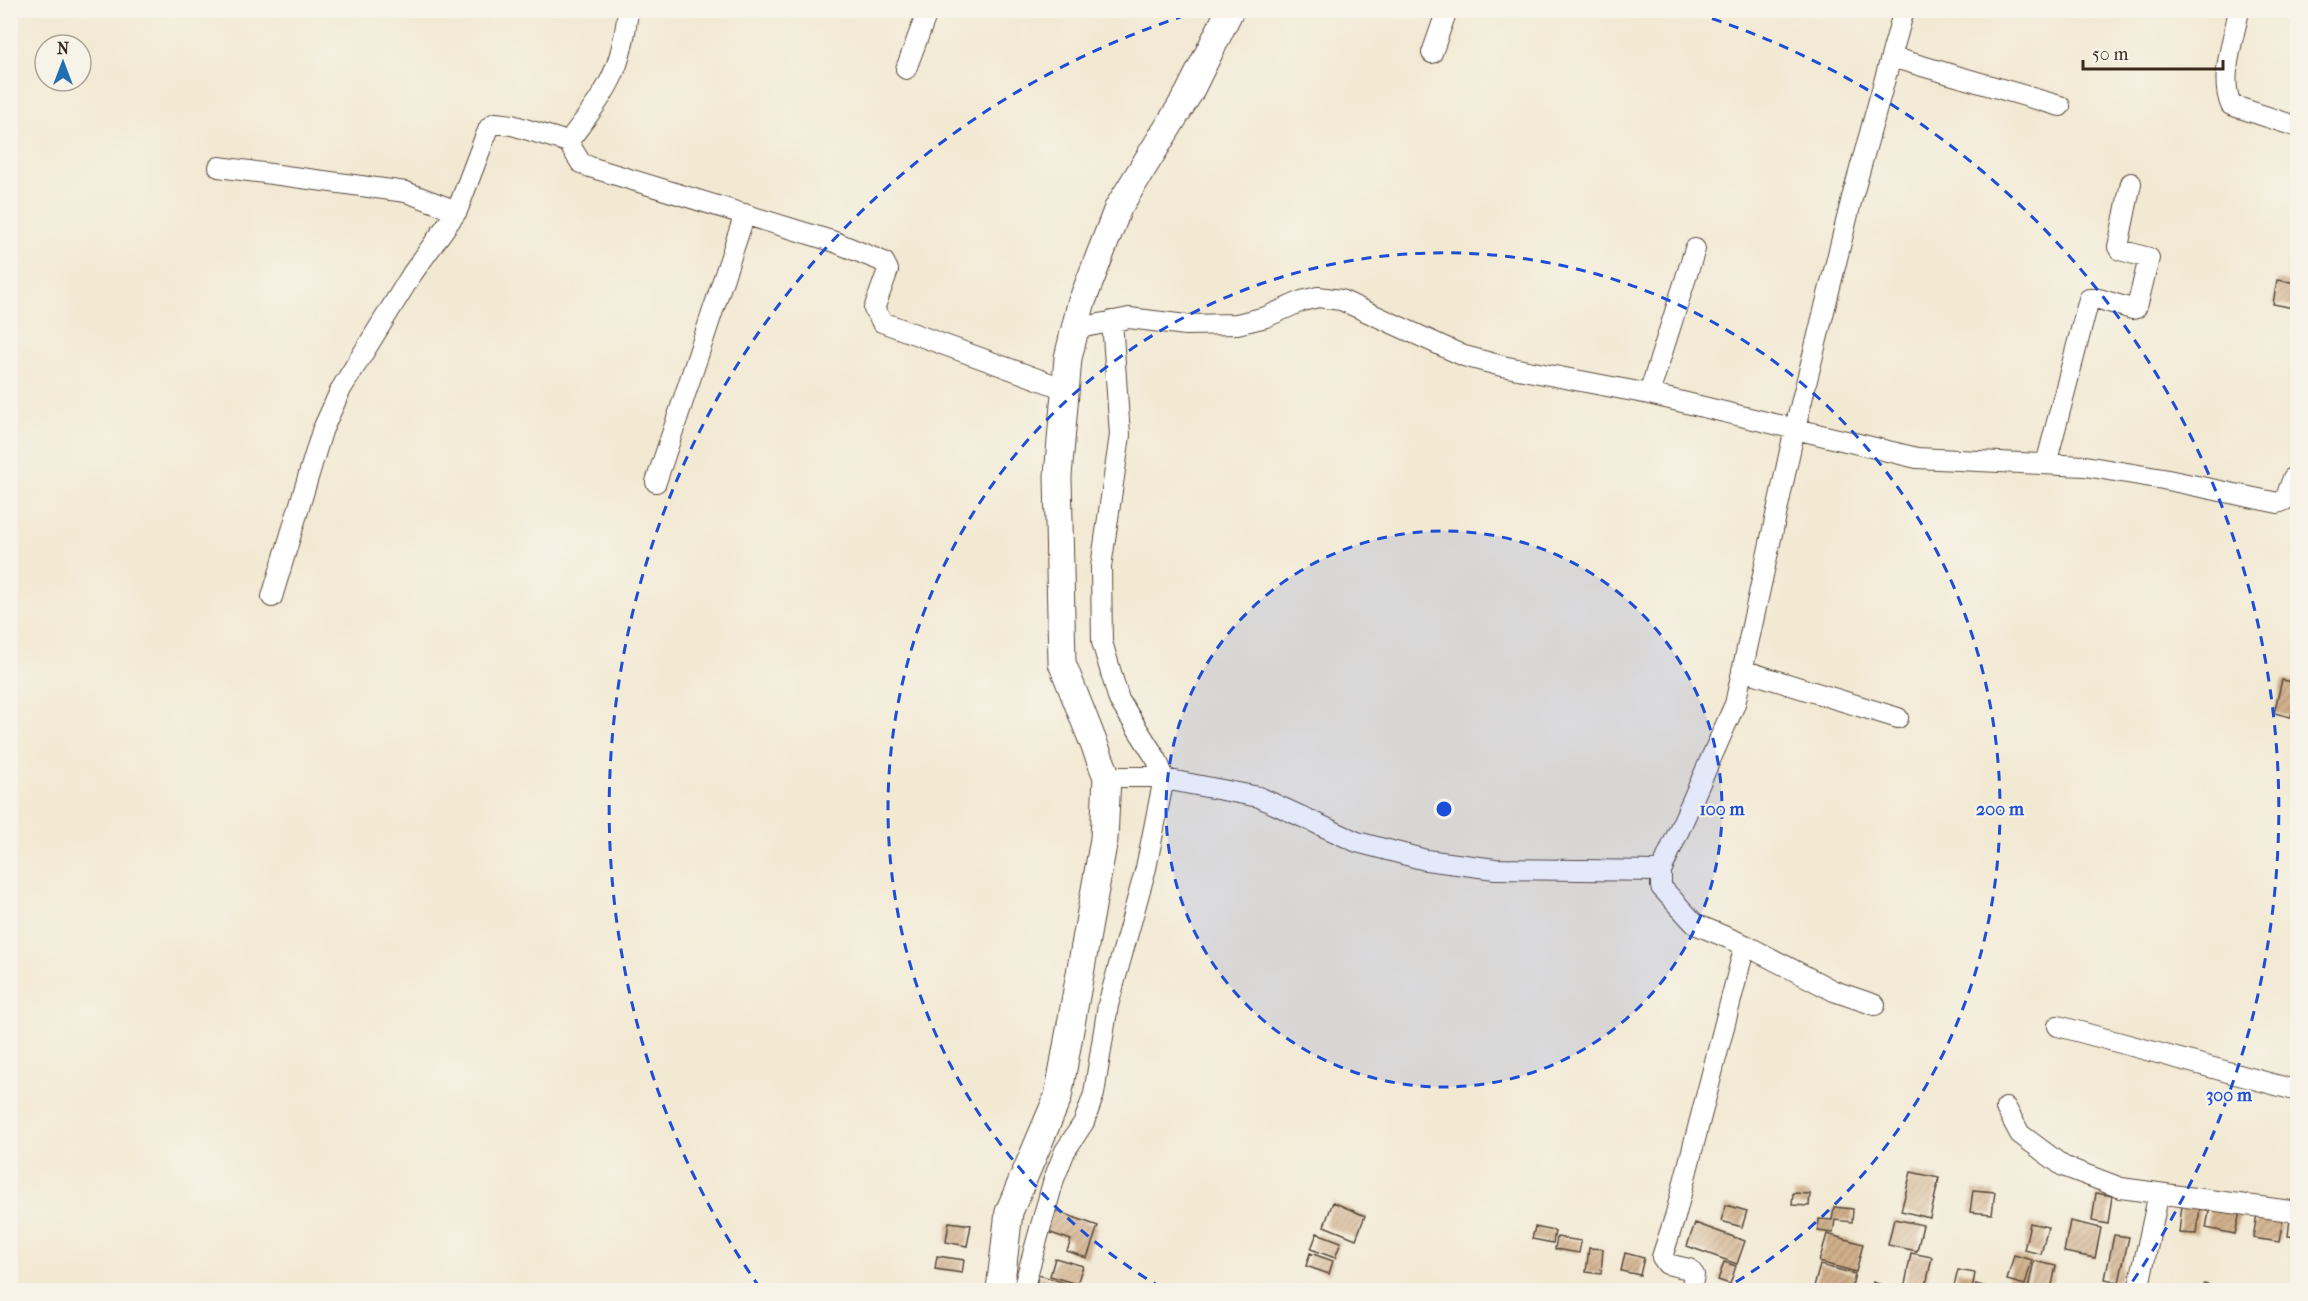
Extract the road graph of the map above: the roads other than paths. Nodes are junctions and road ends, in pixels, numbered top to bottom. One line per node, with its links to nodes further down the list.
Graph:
1 (628, 10): 12 (street)
2 (928, 10): 9 (street)
3 (1230, 10): 19 (street)
4 (1447, 10): 7 (street)
5 (1904, 10): 8 (street)
6 (2239, 10): 11 (street)
7 (1432, 53)
8 (1891, 57): 10 (street); 22 (street)
9 (906, 69)
10 (2060, 106)
11 (2298, 127)
12 (568, 142): 15 (street); 16 (street)
13 (219, 166): 15 (street)
14 (2130, 183): 23 (street)
15 (457, 211): 26 (street)
16 (745, 214): 20 (street); 25 (street)
17 (1695, 249): 21 (street)
18 (1112, 321): 19 (street); 21 (street); 30 (street)
19 (1076, 328): 20 (street)
20 (1065, 389): 29 (street)
21 (1649, 394): 22 (street)
22 (1795, 428): 23 (street); 27 (street)
23 (2046, 464): 24 (street)
24 (2298, 476)
25 (656, 482)
26 (272, 597)
27 (1742, 670): 28 (street); 31 (street)
28 (1898, 718)
29 (1107, 777): 30 (street); 39 (street)
30 (1164, 778): 31 (street); 40 (street)
31 (1661, 871): 32 (street)
32 (1745, 945): 33 (street); 41 (street)
33 (1875, 1005)
34 (2058, 1026): 35 (street)
35 (2298, 1091)
36 (2006, 1108): 37 (street)
37 (2159, 1193): 38 (street); 42 (street)
38 (2298, 1212)
39 (1000, 1290)
40 (1023, 1290)
41 (1691, 1290)
42 (2138, 1290)

